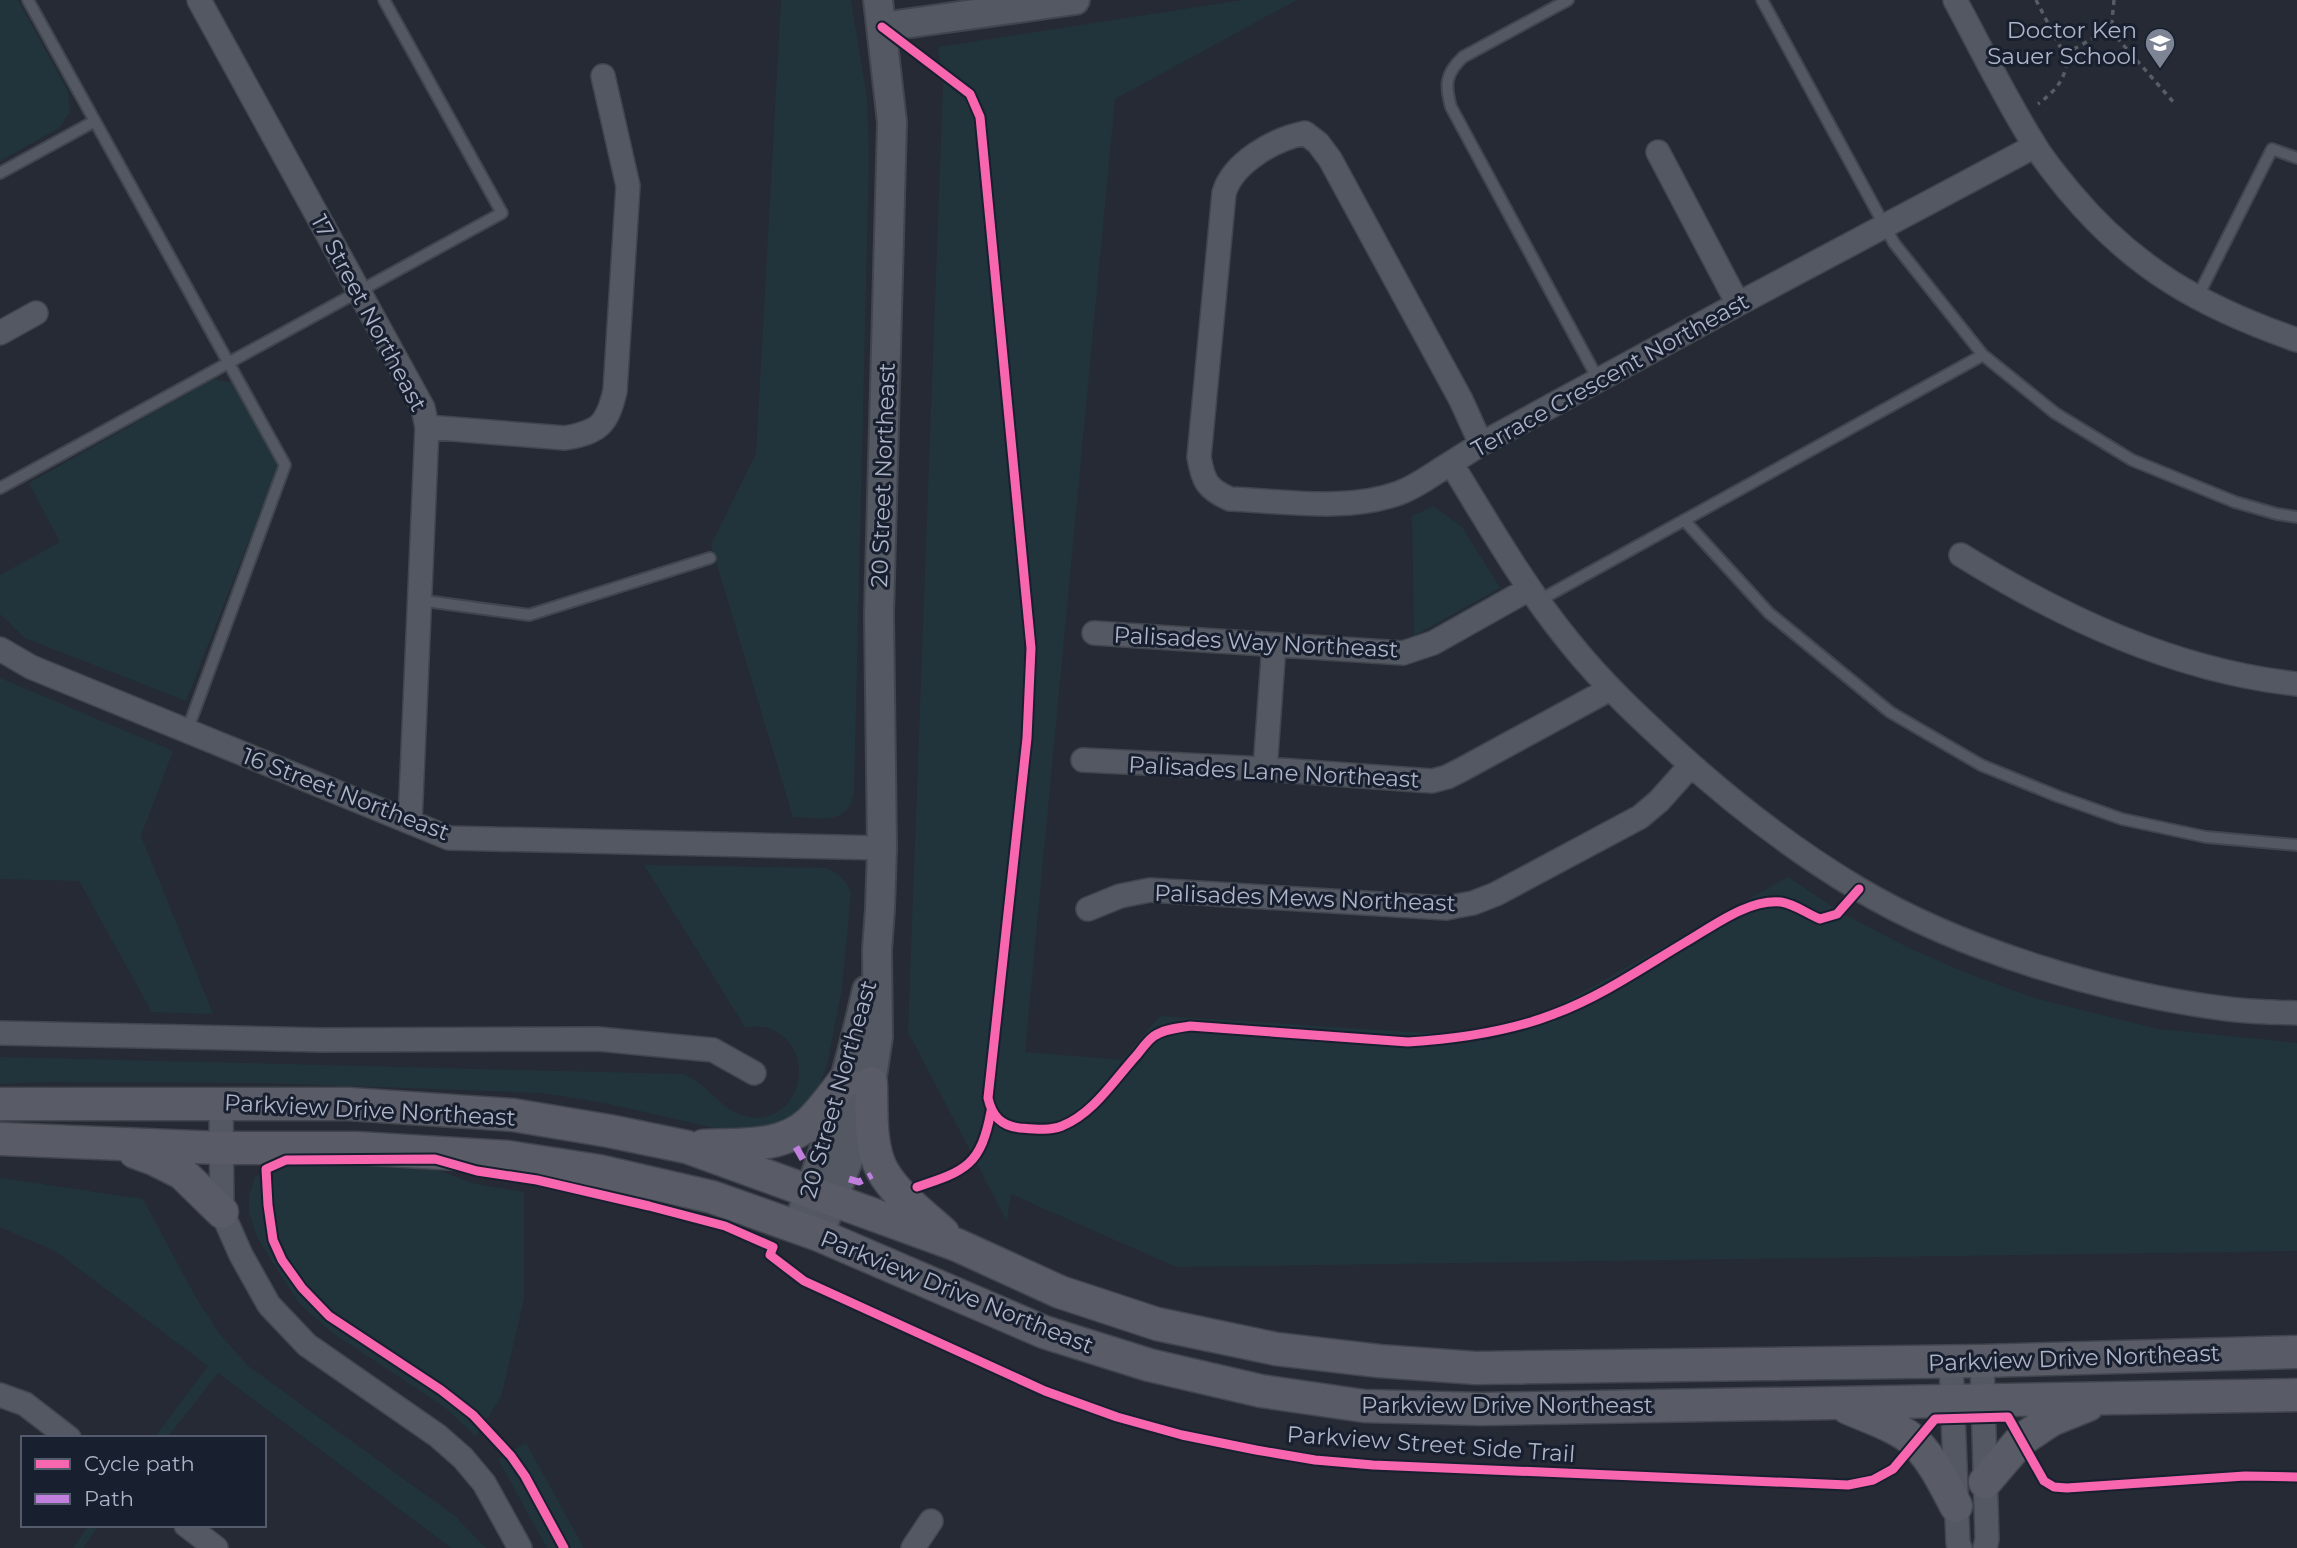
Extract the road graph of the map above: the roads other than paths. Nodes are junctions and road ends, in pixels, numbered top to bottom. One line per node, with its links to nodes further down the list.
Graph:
1 (28, 0): 10 (lane)
2 (199, 0): 16 (street, 17 Street Northeast)
3 (384, 0): 16 (lane)
4 (1075, 0): 8 (street)
5 (1568, 0): 24 (lane)
6 (1762, 0): 15 (lane)
7 (1955, 0): 11 (street)
8 (880, 14): 46 (street, 20 Street Northeast)
9 (603, 76): 25 (street)
10 (95, 121): 14 (lane); 23 (lane)
11 (2035, 146): 15 (street, Terrace Crescent Northeast); 17 (street)
12 (1658, 152): 18 (street)
13 (2297, 158): 17 (lane)
14 (0, 173)
15 (1885, 226): 18 (street, Terrace Crescent Northeast); 22 (lane)
16 (358, 292): 23 (lane); 25 (street, 17 Street Northeast)
17 (2197, 298): 21 (street)
18 (1738, 304): 24 (street, Terrace Crescent Northeast)
19 (36, 313): 20 (street)
20 (0, 333)
21 (2297, 340)
22 (1983, 355): 29 (lane); 30 (lane)
23 (229, 363): 28 (lane); 40 (lane)
24 (1600, 381): 26 (street, Terrace Crescent Northeast)
25 (427, 427): 34 (street, 17 Street Northeast)
26 (1481, 444): 27 (street, Terrace Crescent Northeast); 27 (street)
27 (1451, 463): 33 (street, Terrace Crescent Northeast)
28 (0, 488)
29 (2297, 517)
30 (1684, 520): 33 (lane); 45 (lane)
31 (1961, 555): 38 (street)
32 (710, 558): 34 (lane)
33 (1534, 595): 36 (street, Palisades Way Northeast); 39 (street, Terrace Crescent Northeast)
34 (418, 600): 44 (street, 17 Street Northeast)
35 (1094, 633): 36 (street, Palisades Way Northeast)
36 (1274, 645): 43 (street)
37 (0, 649): 40 (street, 16 Street Northeast)
38 (2297, 684)
39 (1610, 689): 42 (street, Terrace Crescent Northeast); 43 (street, Palisades Lane Northeast)
40 (187, 731): 44 (street, 16 Street Northeast)
41 (1083, 760): 43 (street, Palisades Lane Northeast)
42 (1690, 765): 47 (street, Palisades Mews Northeast); 48 (street, Terrace Crescent Northeast)
43 (1265, 769)
44 (410, 822): 46 (street, 16 Street Northeast)
45 (2297, 845)
46 (882, 848): 51 (street, 20 Street Northeast)
47 (1088, 909)
48 (2297, 1013)
49 (0, 1033): 50 (street)
50 (754, 1073)
51 (857, 1082): 57 (main road); 58 (street, 20 Street Northeast); 61 (main road)
52 (221, 1103): 53 (main road, Parkview Drive Northeast); 56 (street); 57 (main road, Parkview Drive Northeast)
53 (0, 1104)
54 (0, 1139): 55 (main road, Parkview Drive Northeast)
55 (110, 1144): 56 (main road, Parkview Drive Northeast); 59 (main road)
56 (220, 1147): 59 (street); 60 (main road, Parkview Drive Northeast)
57 (687, 1147): 58 (main road, Parkview Drive Northeast)
58 (822, 1194): 60 (street, 20 Street Northeast); 61 (main road, Parkview Drive Northeast)
59 (222, 1212): 77 (street)
60 (808, 1231): 70 (main road, Parkview Drive Northeast)
61 (957, 1245): 63 (main road, Parkview Drive Northeast)
62 (2297, 1352): 64 (main road, Parkview Drive Northeast)
63 (1951, 1362): 64 (main road, Parkview Drive Northeast); 69 (street)
64 (1982, 1362): 68 (street)
65 (0, 1395): 71 (street)
66 (2297, 1395): 67 (main road, Parkview Drive Northeast)
67 (2102, 1399): 68 (main road, Parkview Drive Northeast); 72 (main road)
68 (1983, 1401): 69 (main road, Parkview Drive Northeast); 72 (street)
69 (1952, 1402): 70 (main road, Parkview Drive Northeast); 73 (street)
70 (1841, 1404): 73 (main road)
71 (66, 1436)
72 (1985, 1482): 80 (street)
73 (1956, 1506): 79 (street)
74 (931, 1521): 78 (street)
75 (189, 1527): 76 (street)
76 (216, 1548)
77 (520, 1548)
78 (913, 1548)
79 (1960, 1548)
80 (1984, 1548)

